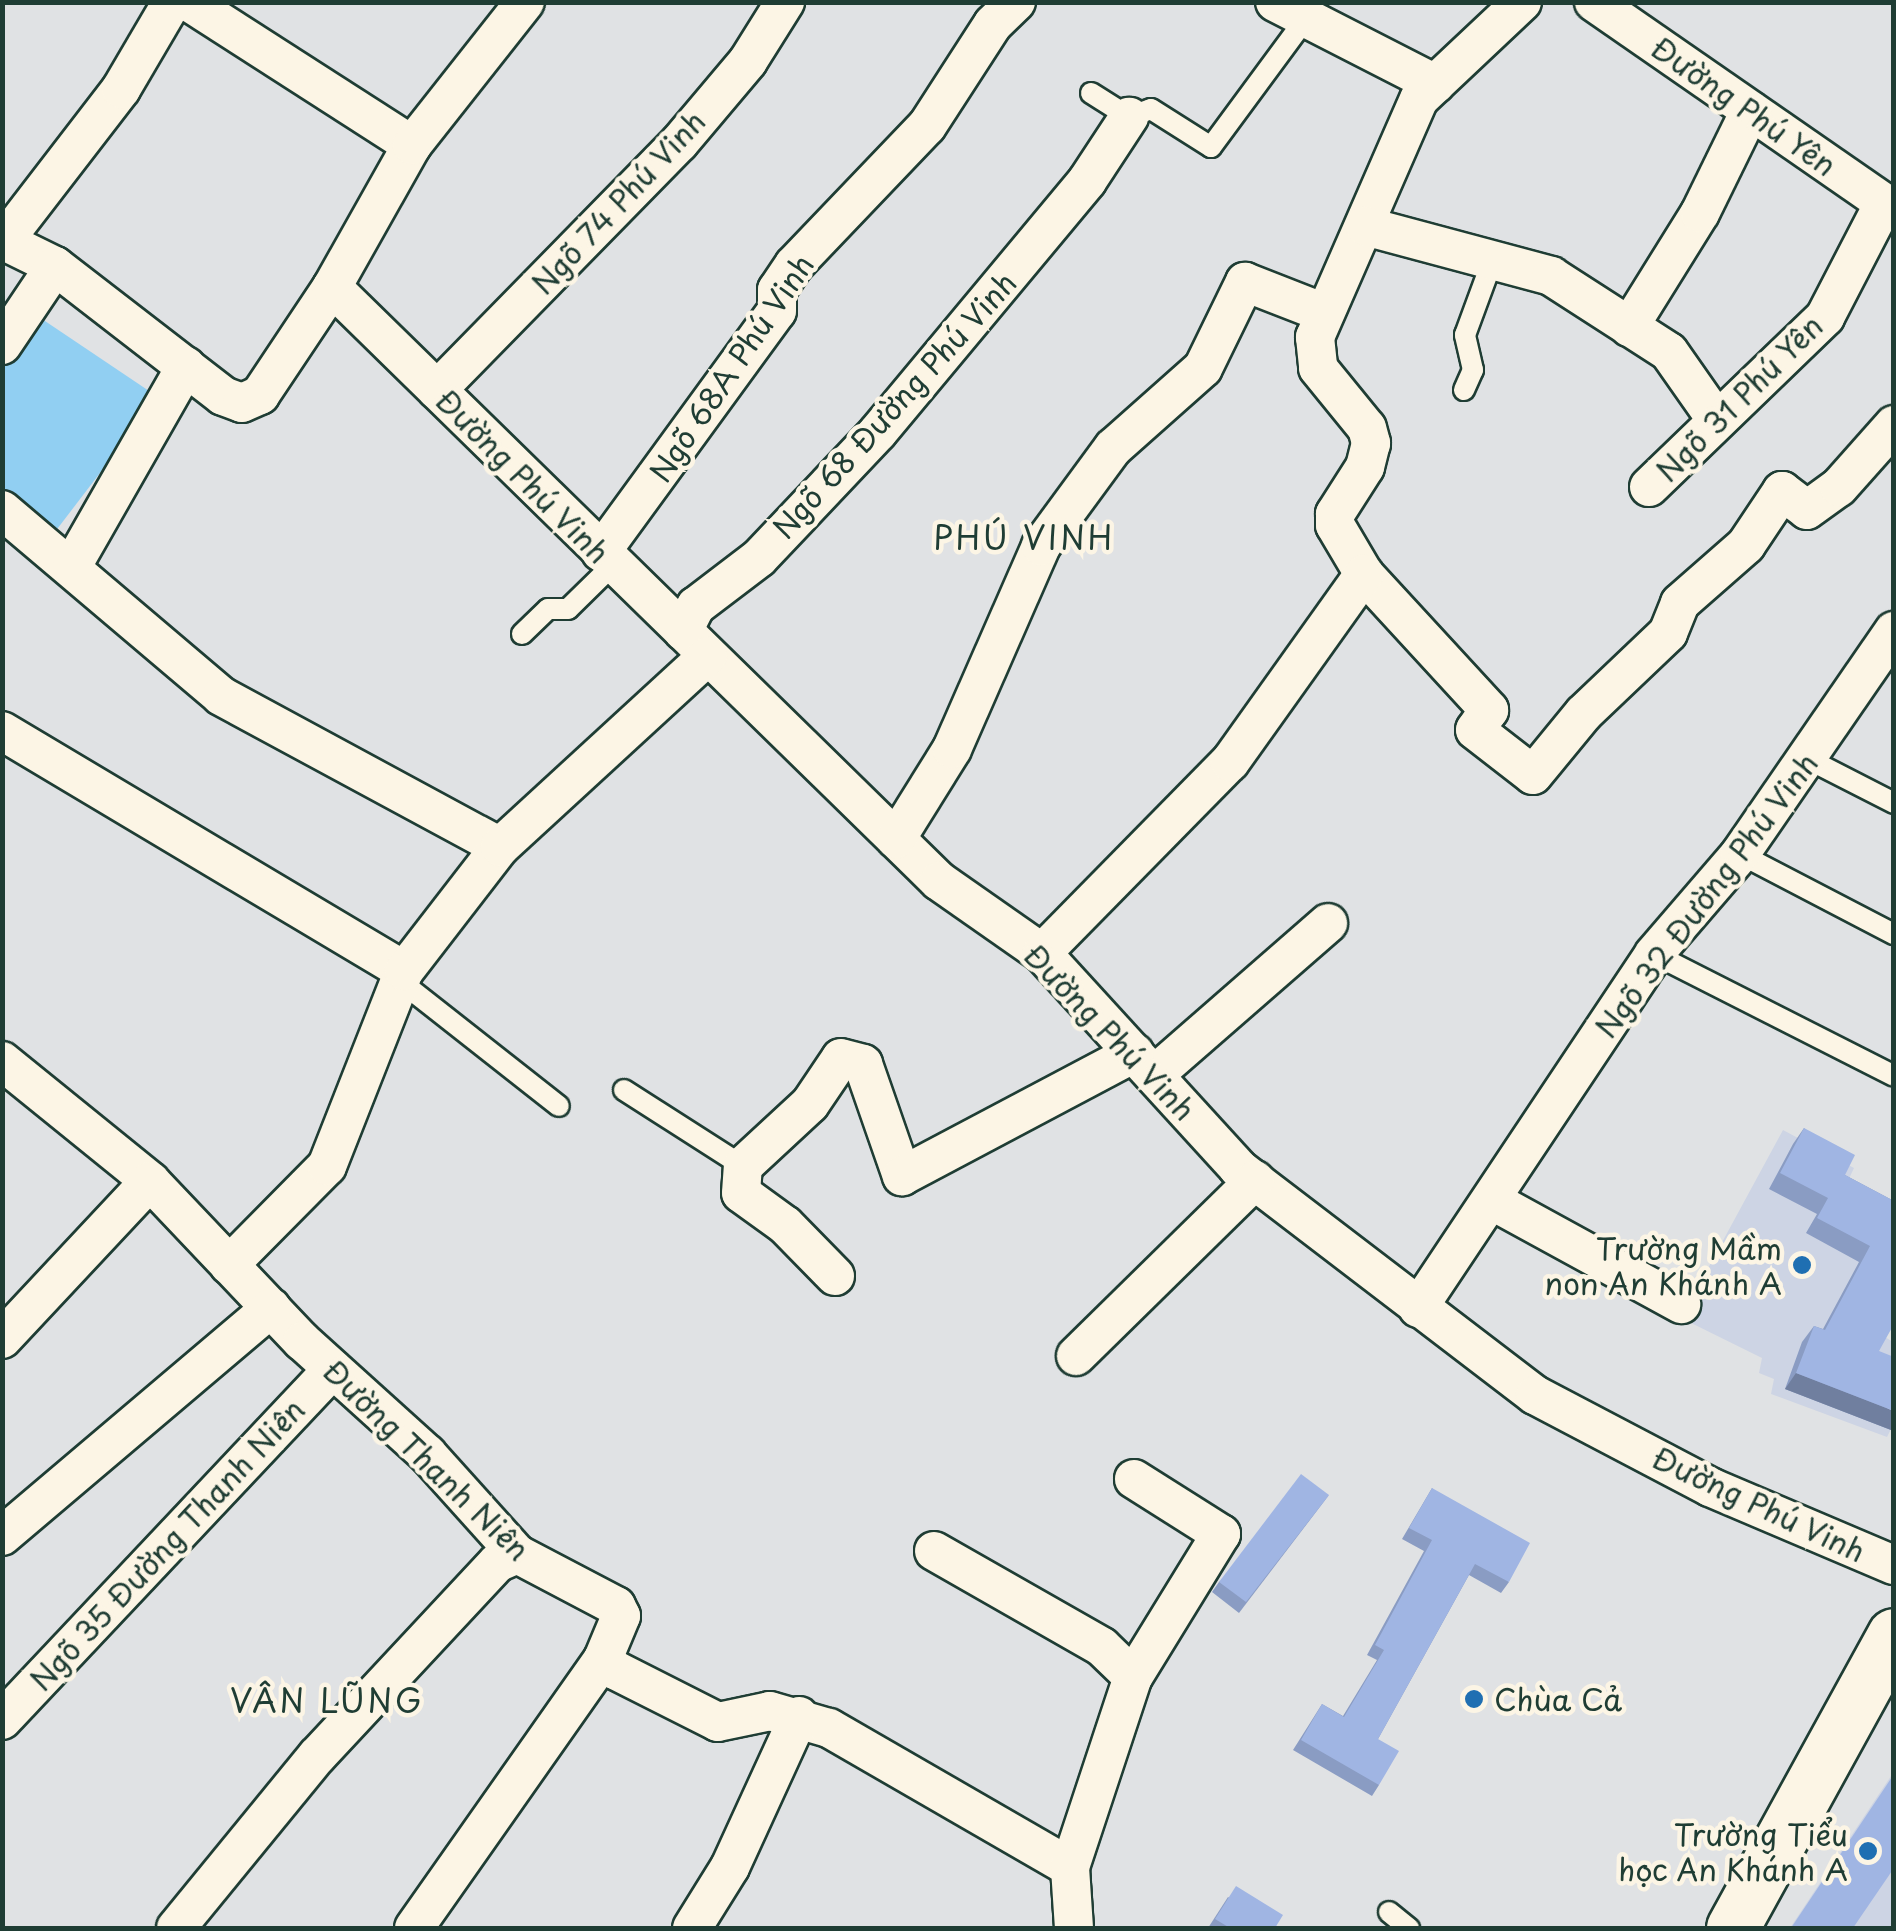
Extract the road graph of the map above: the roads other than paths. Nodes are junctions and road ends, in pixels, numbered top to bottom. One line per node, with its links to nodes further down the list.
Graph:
1 (172, 2): 16 (street)
2 (189, 2): 13 (street)
3 (526, 2): 13 (street)
4 (785, 2): 24 (street, Ngõ 74 Phú Vinh)
5 (1016, 2): 30 (street, Ngõ 68A Phú Vinh)
6 (1522, 2): 9 (street)
7 (1594, 2): 11 (street, Đường Phú Yên)
8 (1305, 8): 9 (street); 12 (lane)
9 (1435, 84): 15 (street)
10 (1091, 93): 12 (lane)
11 (1750, 111): 14 (street, Đường Phú Yên); 21 (street)
12 (1129, 117): 34 (street, Ngõ 68 Đường Phú Vinh)
13 (412, 145): 19 (street)
14 (1889, 207): 26 (street, Ngõ 31 Phú Yên)
15 (1365, 226): 17 (street); 20 (street)
16 (4, 240): 18 (street)
17 (1493, 259): 21 (street); 25 (lane)
18 (55, 266): 22 (street); 23 (street)
19 (332, 287): 23 (street); 24 (street, Đường Phú Vinh)
20 (1322, 312): 32 (street); 39 (street)
21 (1629, 327): 26 (street)
22 (2, 345)
23 (186, 366): 31 (street)
24 (437, 390): 30 (street, Đường Phú Vinh)
25 (1464, 390)
26 (1716, 419): 28 (street, Ngõ 31 Phú Yên)
27 (1894, 425): 32 (street)
28 (1649, 487)
29 (2, 510): 31 (street)
30 (607, 558): 33 (lane); 34 (street, Đường Phú Vinh)
31 (72, 566): 40 (street)
32 (1364, 574): 44 (street)
33 (522, 634)
34 (695, 644): 39 (street, Đường Phú Vinh); 40 (street, Ngõ 68 Đường Phú Vinh)
35 (1889, 646): 37 (street, Ngõ 32 Đường Phú Vinh)
36 (2, 731): 46 (street)
37 (1808, 760): 38 (lane); 41 (street, Ngõ 32 Đường Phú Vinh)
38 (1894, 803)
39 (896, 839): 44 (street, Đường Phú Vinh)
40 (500, 846): 46 (street, Ngõ 68 Đường Phú Vinh)
41 (1740, 854): 43 (lane); 45 (street, Ngõ 32 Đường Phú Vinh)
42 (1328, 922): 48 (street)
43 (1894, 934)
44 (1042, 952): 48 (street, Đường Phú Vinh)
45 (1654, 954): 49 (lane); 55 (street, Ngõ 32 Đường Phú Vinh)
46 (402, 976): 51 (lane); 56 (street, Ngõ 68 Đường Phú Vinh)
47 (2, 1061): 54 (street, Đường Thanh Niên)
48 (1144, 1064): 52 (street); 53 (street, Đường Phú Vinh)
49 (1894, 1076)
50 (624, 1090): 52 (lane)
51 (559, 1106)
52 (743, 1166): 57 (street)
53 (1254, 1180): 60 (street, Đường Phú Vinh); 62 (street)
54 (150, 1181): 56 (street, Đường Thanh Niên); 61 (street)
55 (1491, 1200): 58 (street); 60 (street, Ngõ 32 Đường Phú Vinh)
56 (230, 1265): 59 (street, Đường Thanh Niên)
57 (836, 1276)
58 (1681, 1304)
59 (271, 1308): 63 (street, Đường Thanh Niên); 65 (street)
60 (1418, 1308): 68 (street, Đường Phú Vinh)
61 (2, 1339)
62 (1076, 1356)
63 (333, 1369): 67 (street, Đường Thanh Niên); 73 (street, Ngõ 35 Đường Thanh Niên)
64 (1134, 1479): 71 (street)
65 (2, 1536)
66 (934, 1551): 71 (street)
67 (517, 1554): 69 (street, Đường Thanh Niên); 76 (street)
68 (1894, 1565)
69 (603, 1659): 72 (street); 77 (street)
70 (1887, 1669): 81 (street)
71 (1133, 1677): 74 (street)
72 (800, 1716): 74 (street); 78 (street)
73 (2, 1720)
74 (1070, 1867): 79 (street)
75 (1389, 1912): 80 (lane)
76 (176, 1928)
77 (414, 1928)
78 (692, 1928)
79 (1074, 1928)
80 (1409, 1928)
81 (1733, 1928)

